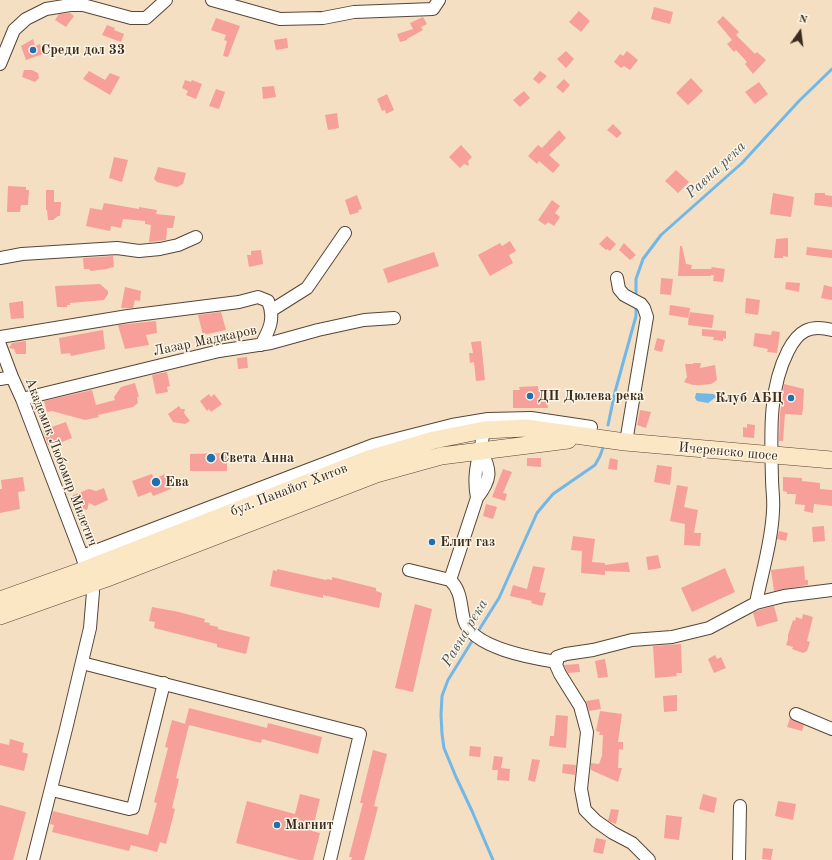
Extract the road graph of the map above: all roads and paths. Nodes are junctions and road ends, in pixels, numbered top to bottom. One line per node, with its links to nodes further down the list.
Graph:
1 (166, 0): 4 (street)
2 (212, 0): 3 (street)
3 (439, 0)
4 (0, 64)
5 (345, 233): 9 (street)
6 (196, 237): 7 (street)
7 (0, 258)
8 (617, 278): 19 (street)
9 (272, 310): 12 (street); 14 (street)
10 (394, 318): 14 (street, Лазар Маджаров)
11 (832, 330): 21 (street)
12 (0, 337)
13 (0, 345): 15 (street, Академик Любомир Милетич)
14 (261, 345): 16 (street, Лазар Маджаров)
15 (6, 378): 16 (street, Академик Любомир Милетич)
16 (22, 399): 23 (street, Академик Любомир Милетич)
17 (484, 430): 18 (street, бул. Панайот Хитов); 20 (street); 23 (street, бул. Панайот Хитов)
18 (589, 432): 19 (street, бул. Панайот Хитов); 20 (street, бул. Панайот Хитов); 23 (street)
19 (625, 442): 21 (street, Ичеренско шосе)
20 (481, 451): 23 (street, бул. Панайот Хитов); 25 (street)
21 (772, 456): 22 (street, Ичеренско шосе); 28 (street)
22 (832, 460)
23 (87, 570): 27 (street, бул. Панайот Хитов); 29 (street, бул. Панайот Хитов); 31 (street)
24 (409, 570): 25 (street)
25 (450, 580): 30 (street)
26 (832, 590): 28 (street)
27 (0, 600)
28 (756, 603): 30 (street)
29 (0, 616)
30 (557, 662): 39 (street)
31 (82, 663): 32 (street); 35 (street)
32 (164, 683): 35 (street); 38 (street)
33 (796, 714): 34 (street)
34 (832, 729)
35 (52, 790): 37 (street)
36 (740, 806): 40 (street)
37 (33, 860)
38 (330, 860)
39 (649, 860)
40 (739, 860)

